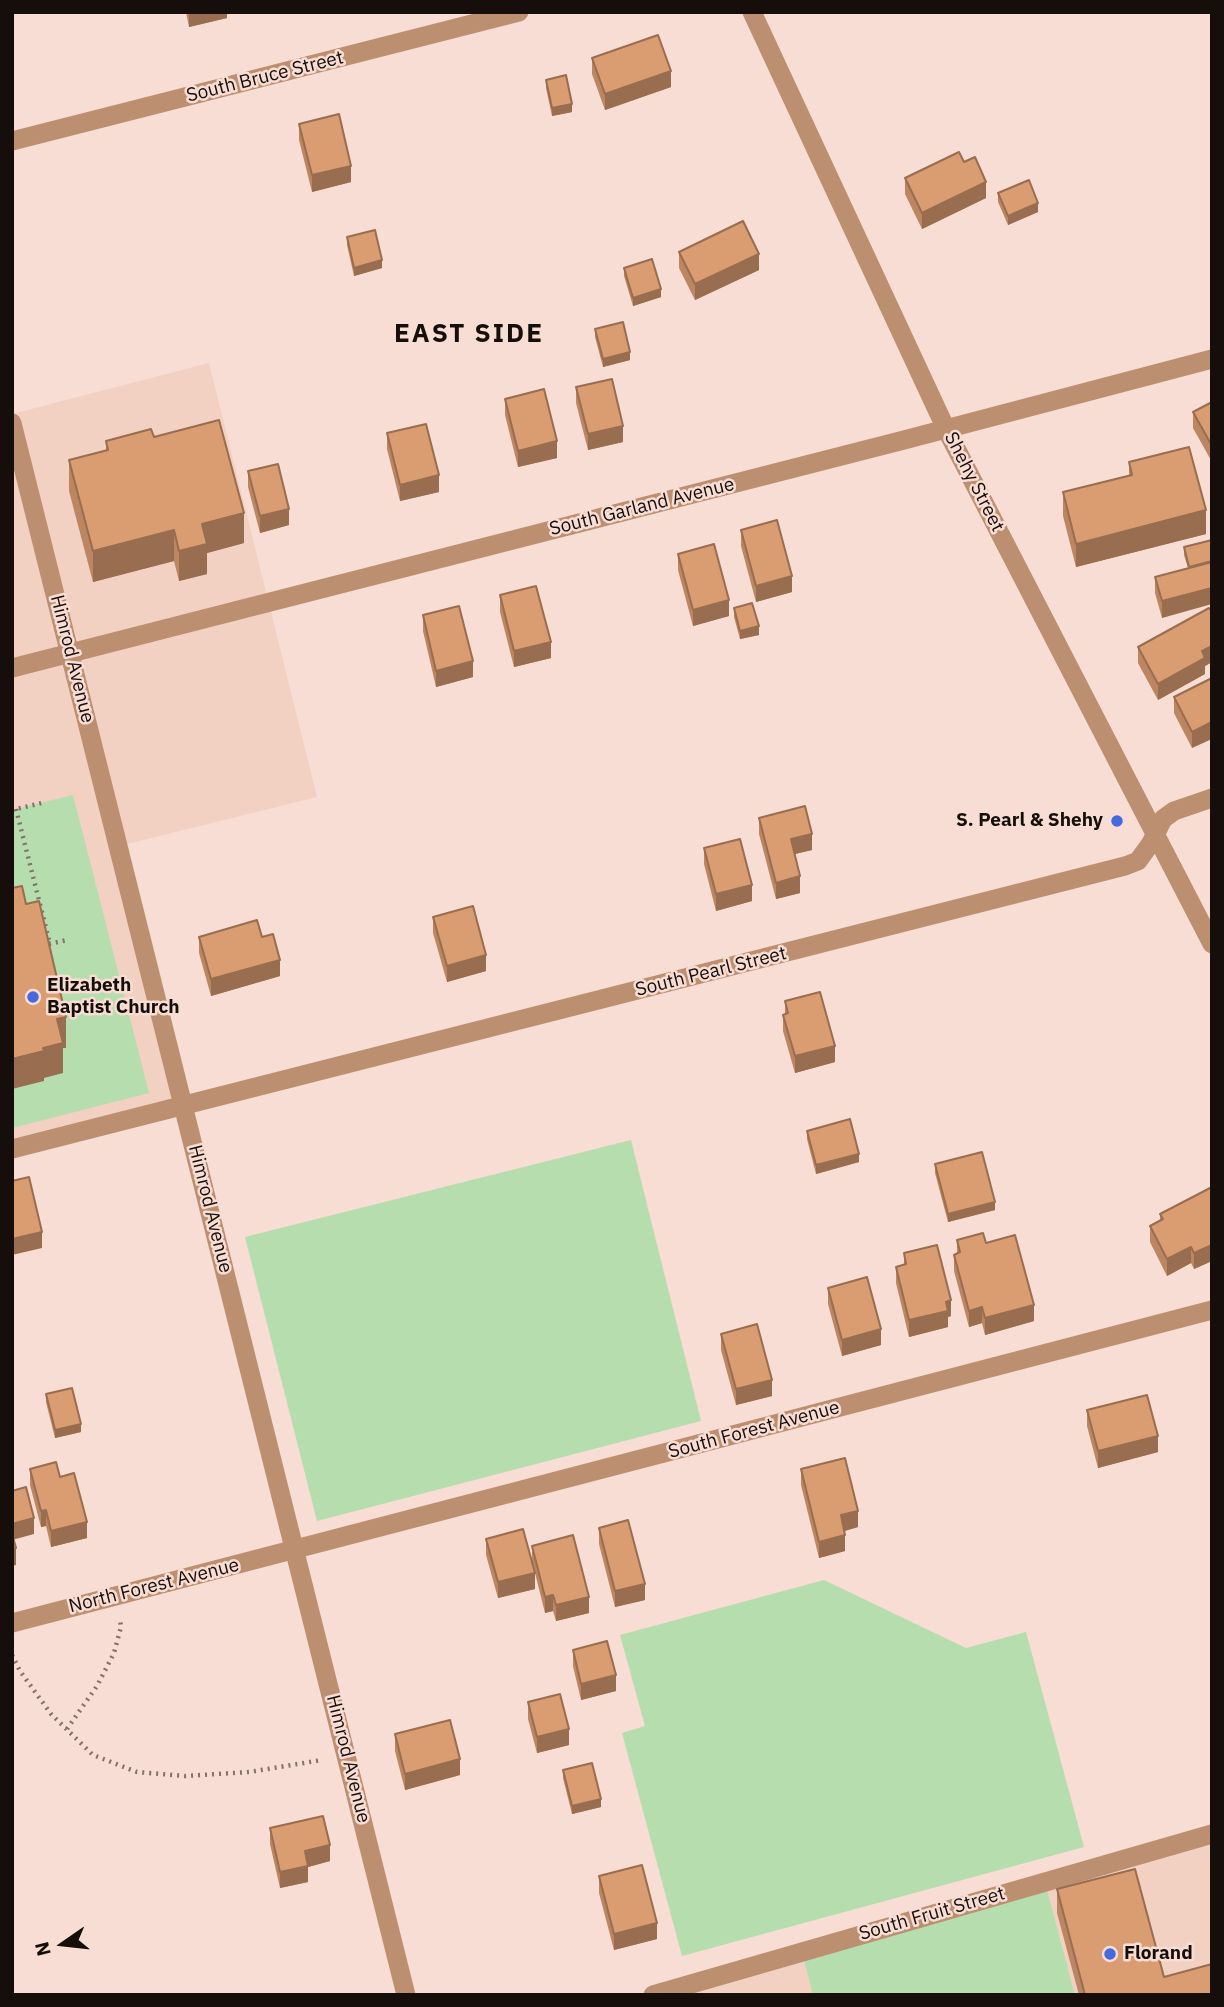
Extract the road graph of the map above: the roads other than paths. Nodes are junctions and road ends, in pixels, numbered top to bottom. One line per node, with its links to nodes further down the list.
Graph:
1 (519, 12): 3 (street, South Bruce Street)
2 (751, 12): 6 (street, Shehy Street)
3 (12, 141)
4 (1212, 359): 6 (street, South Garland Avenue)
5 (12, 423): 7 (street, Himrod Avenue)
6 (946, 429): 7 (street, South Garland Avenue); 10 (street, Shehy Street)
7 (71, 653): 8 (street, South Garland Avenue); 12 (street, Himrod Avenue)
8 (12, 667)
9 (1212, 799): 10 (street, South Pearl Street)
10 (1154, 833): 11 (street, Shehy Street); 12 (street, South Pearl Street)
11 (1212, 944)
12 (184, 1106): 13 (street, South Pearl Street); 15 (street, Himrod Avenue)
13 (12, 1149)
14 (1212, 1310): 15 (street, South Forest Avenue)
15 (296, 1549): 16 (street, North Forest Avenue); 18 (street, Himrod Avenue)
16 (12, 1623)
17 (1212, 1834): 19 (street, South Fruit Street)
18 (406, 1995)
19 (653, 1995)

